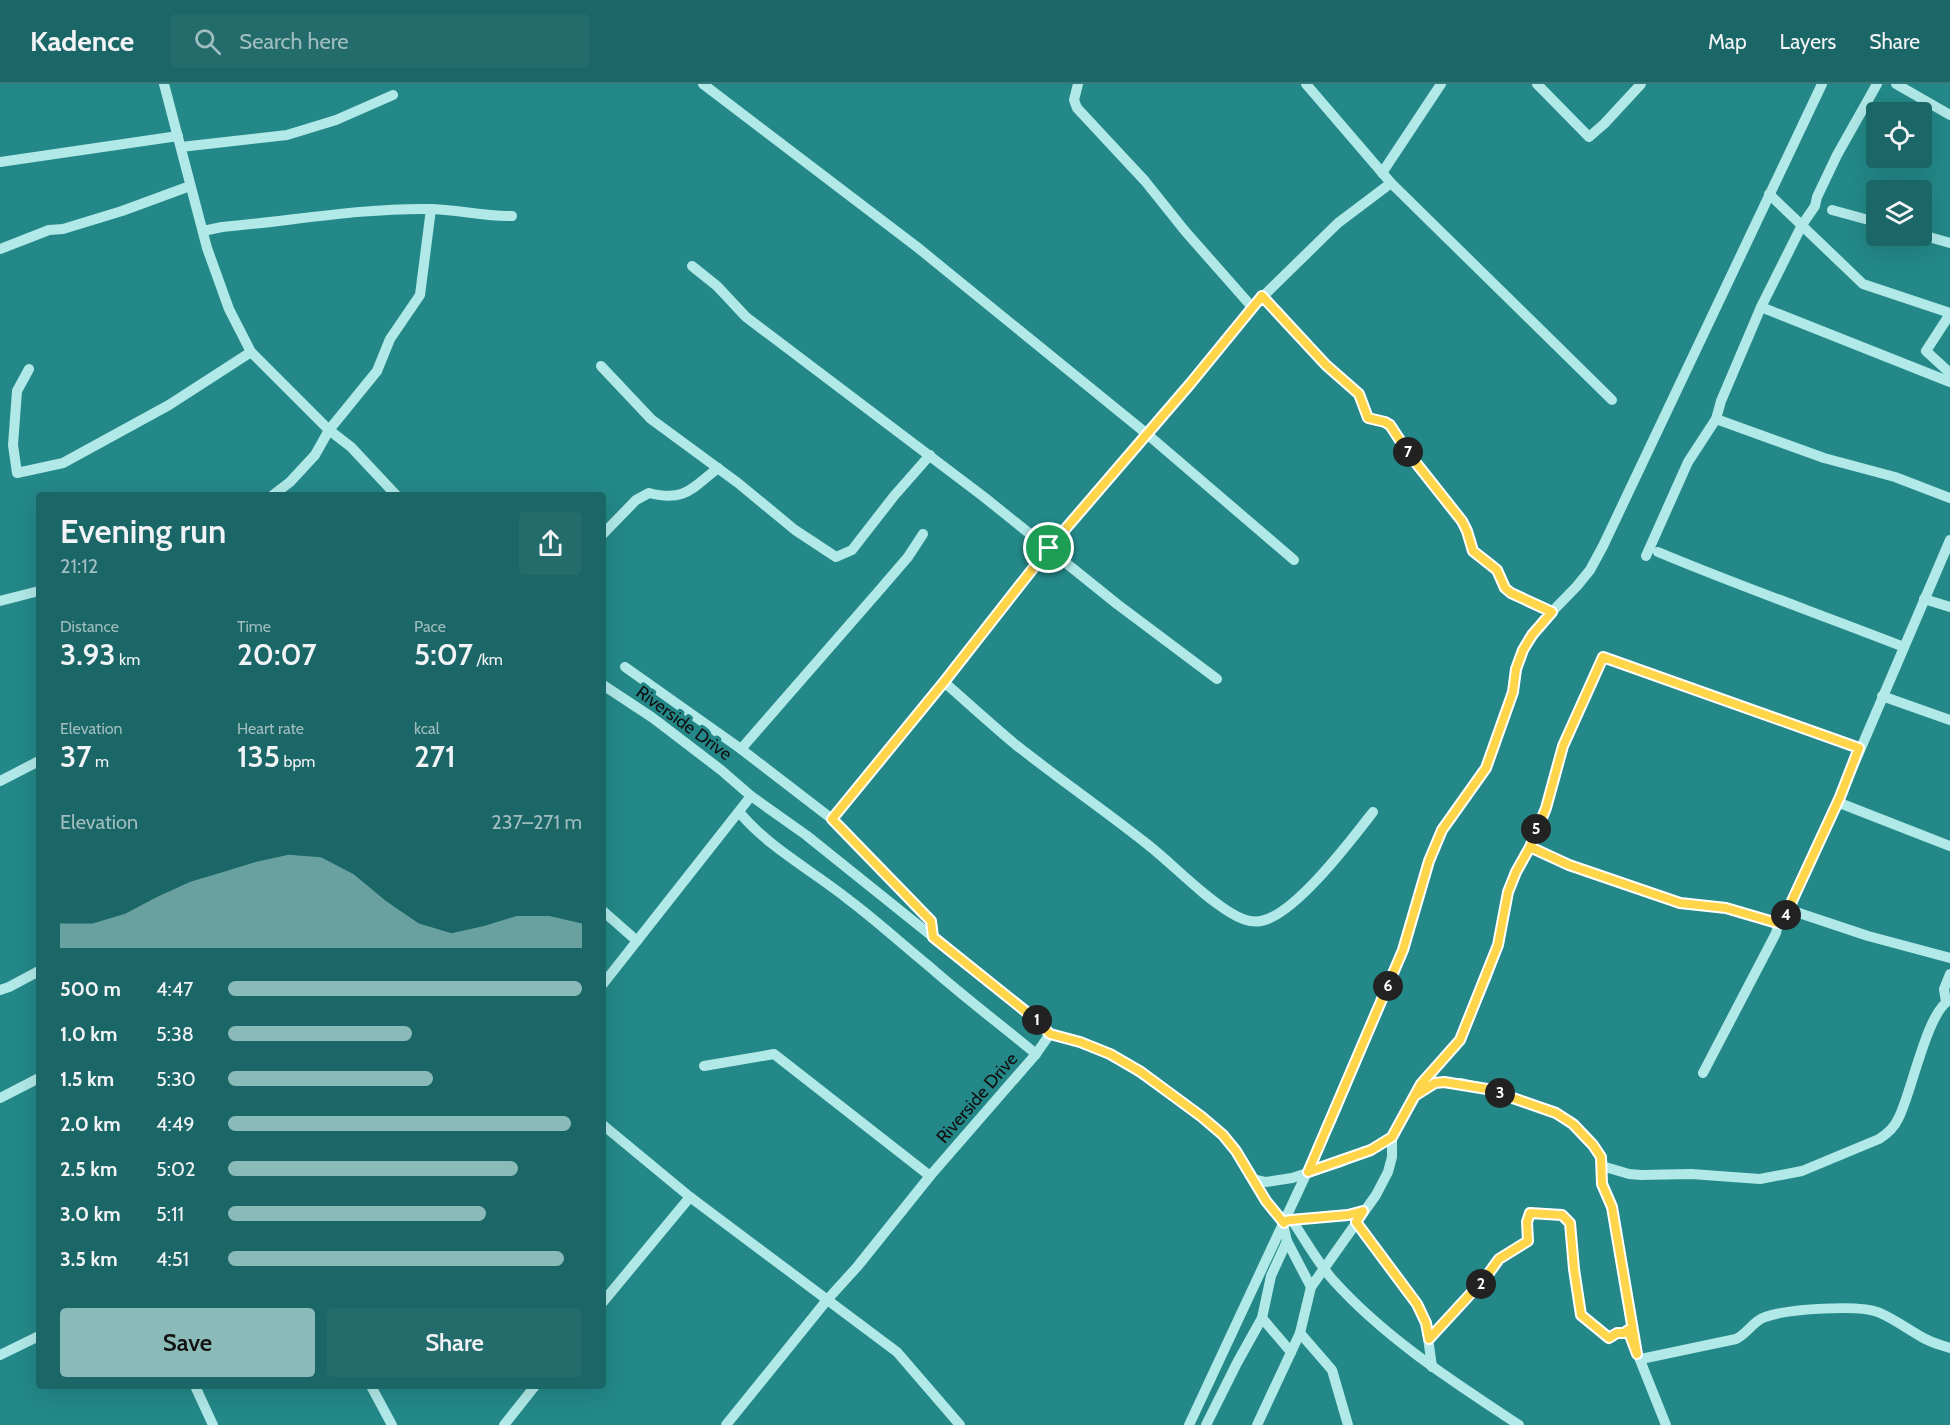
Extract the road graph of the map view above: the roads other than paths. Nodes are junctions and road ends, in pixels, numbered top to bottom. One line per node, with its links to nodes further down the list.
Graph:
1 (164, 84): 13 (street)
2 (702, 84): 42 (street)
3 (1078, 84): 31 (street)
4 (1306, 84): 16 (street)
5 (1441, 84): 16 (street)
6 (1538, 84): 7 (street)
7 (1641, 84)
8 (1821, 84): 19 (street)
9 (1877, 84): 24 (street)
10 (1896, 84): 12 (street)
11 (393, 95): 14 (street)
12 (1950, 115)
13 (178, 136): 14 (street); 15 (street)
14 (181, 147): 18 (street)
15 (0, 162)
16 (1382, 173): 17 (street)
17 (1391, 183): 30 (street); 39 (street)
18 (190, 186): 25 (street); 28 (street)
19 (1769, 194): 24 (street); 59 (street)
20 (431, 209): 22 (street); 25 (street); 41 (street)
21 (1832, 210): 23 (street)
22 (512, 216)
23 (1866, 219)
24 (1802, 225): 32 (street); 33 (street)
25 (203, 231): 34 (street)
26 (1932, 238): 27 (street)
27 (1950, 243)
28 (0, 249)
29 (692, 266): 43 (street)
30 (1262, 296): 31 (street); 59 (street)
31 (1252, 307): 42 (street)
32 (1761, 307): 38 (street); 40 (street)
33 (1950, 313): 37 (street)
34 (251, 352): 36 (street); 41 (street)
35 (601, 366): 44 (street)
36 (29, 369)
37 (1950, 373)
38 (1950, 381)
39 (1612, 400)
40 (1716, 419): 47 (street); 53 (street)
41 (328, 430): 45 (street); 46 (street)
42 (1147, 434): 51 (street); 54 (street)
43 (930, 455): 44 (street); 51 (street)
44 (718, 468): 48 (street)
45 (276, 492)
46 (393, 492)
47 (1950, 498)
48 (606, 531)
49 (923, 534): 68 (street)
50 (1950, 540): 56 (street)
51 (1049, 548): 62 (street); 63 (street)
52 (1658, 552): 60 (street)
53 (1646, 556)
54 (1294, 560)
55 (36, 592): 57 (street)
56 (1924, 599): 58 (street); 60 (street)
57 (0, 601)
58 (1950, 607)
59 (1552, 612): 99 (street)
60 (1904, 647): 65 (street)
61 (625, 667): 68 (street)
62 (1217, 679)
63 (944, 682): 74 (street); 75 (street)
64 (606, 687): 71 (street, Riverside Drive)
65 (1882, 696): 66 (street); 67 (street)
66 (1950, 720)
67 (1859, 748): 72 (street); 77 (street)
68 (741, 749): 75 (street)
69 (36, 763): 70 (street)
70 (0, 782)
71 (751, 796): 73 (street); 81 (street, Riverside Drive)
72 (1837, 802): 76 (street); 78 (street)
73 (739, 812): 82 (street); 90 (street)
74 (1374, 812)
75 (832, 819): 81 (street)
76 (1950, 846)
77 (1530, 847): 80 (street); 94 (street)
78 (1790, 910): 80 (street); 83 (street)
79 (606, 914): 82 (street)
80 (1777, 923): 92 (street)
81 (933, 937): 89 (street, Riverside Drive)
82 (637, 941): 86 (street)
83 (1950, 957)
84 (36, 972): 87 (street)
85 (1950, 974): 88 (street)
86 (606, 980)
87 (0, 990)
88 (1948, 1001): 98 (street)
89 (1050, 1034): 90 (street, Riverside Drive); 101 (street)
90 (1036, 1054): 100 (street, Riverside Drive)
91 (704, 1066): 100 (street)
92 (1703, 1073)
93 (36, 1080): 95 (street)
94 (1416, 1095): 97 (street); 98 (street)
95 (0, 1098)
96 (606, 1127): 102 (street)
97 (1392, 1137): 99 (street); 103 (street)
98 (1602, 1166): 118 (street)
99 (1308, 1172): 101 (street); 104 (street)
100 (930, 1176): 110 (street, Riverside Drive)
101 (1253, 1179): 104 (street)
102 (690, 1197): 109 (street); 110 (street)
103 (1363, 1211): 104 (street); 105 (street)
104 (1287, 1221): 106 (street); 107 (street); 128 (street)
105 (1356, 1222): 107 (street); 114 (street)
106 (1287, 1241): 108 (street); 111 (street)
107 (1325, 1269): 108 (street); 119 (street)
108 (1311, 1287): 112 (street)
109 (606, 1297)
110 (827, 1300): 126 (street, Riverside Drive); 127 (street)
111 (1262, 1318): 116 (street); 129 (street)
112 (1300, 1333): 116 (street); 131 (street)
113 (36, 1337): 117 (street)
114 (1429, 1339): 118 (street); 119 (street)
115 (1950, 1348): 118 (street)
116 (1291, 1352): 130 (street)
117 (0, 1354)
118 (1639, 1357): 133 (street)
119 (1432, 1367): 132 (street)
120 (196, 1389): 123 (street)
121 (373, 1389): 124 (street)
122 (532, 1389): 125 (street)
123 (213, 1425)
124 (392, 1425)
125 (504, 1425)
126 (726, 1425)
127 (960, 1425)
128 (1189, 1425)
129 (1206, 1425)
130 (1257, 1425)
131 (1348, 1425)
132 (1519, 1425)
133 (1666, 1425)

